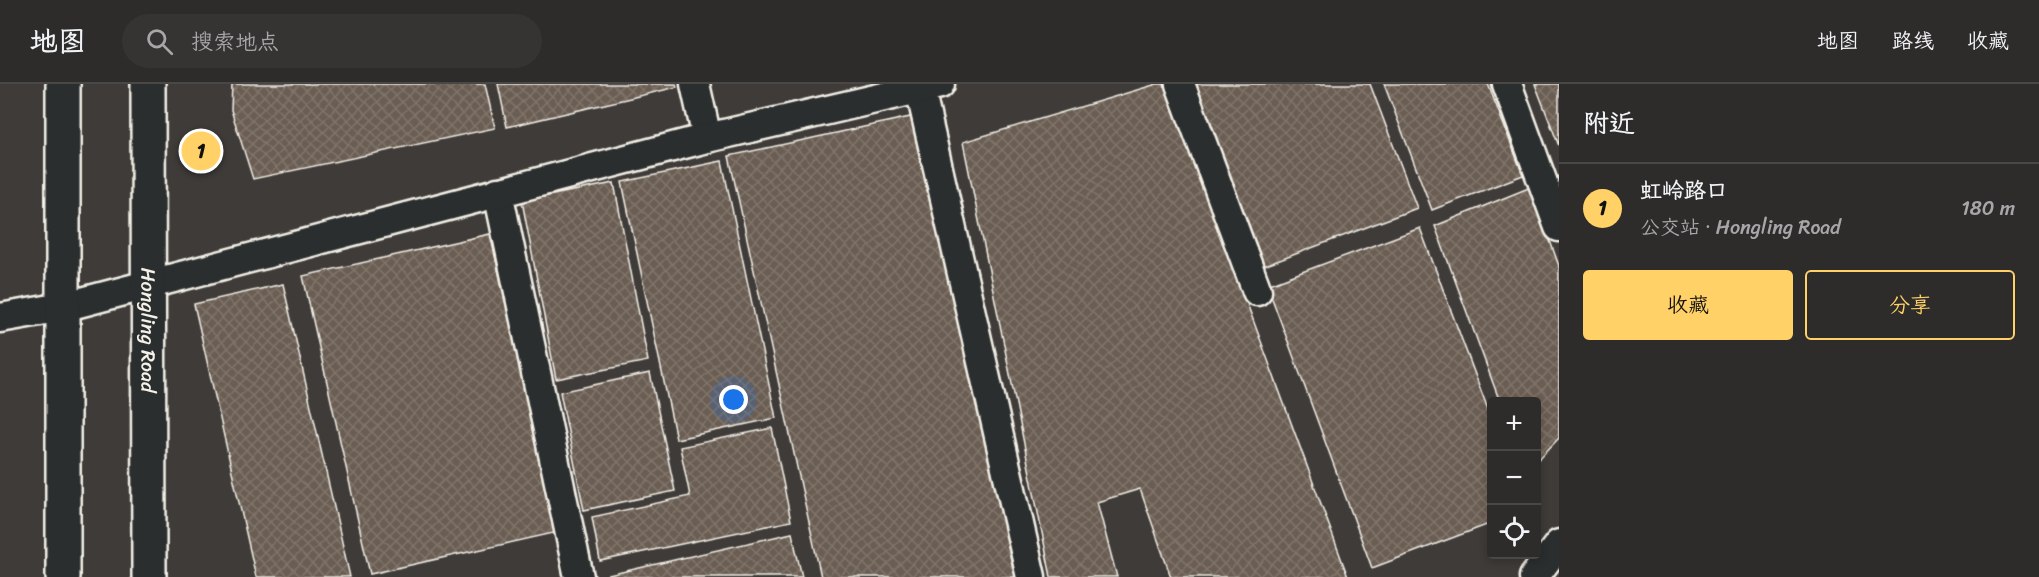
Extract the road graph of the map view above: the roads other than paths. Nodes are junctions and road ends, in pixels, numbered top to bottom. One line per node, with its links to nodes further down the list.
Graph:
1 (63, 84): 12 (main road)
2 (148, 84): 10 (main road, Hongling Road)
3 (694, 84): 7 (street)
4 (1180, 84): 11 (street)
5 (1507, 84): 9 (street)
6 (930, 86): 7 (street); 18 (street)
7 (707, 138): 8 (street)
8 (498, 192): 10 (street); 17 (street)
9 (1559, 227)
10 (149, 284): 12 (street); 16 (main road, Hongling Road)
11 (1257, 291)
12 (63, 307): 13 (street); 15 (main road)
13 (0, 318)
14 (1559, 544): 19 (street)
15 (63, 577)
16 (148, 577)
17 (579, 577)
18 (1031, 577)
19 (1534, 577)

